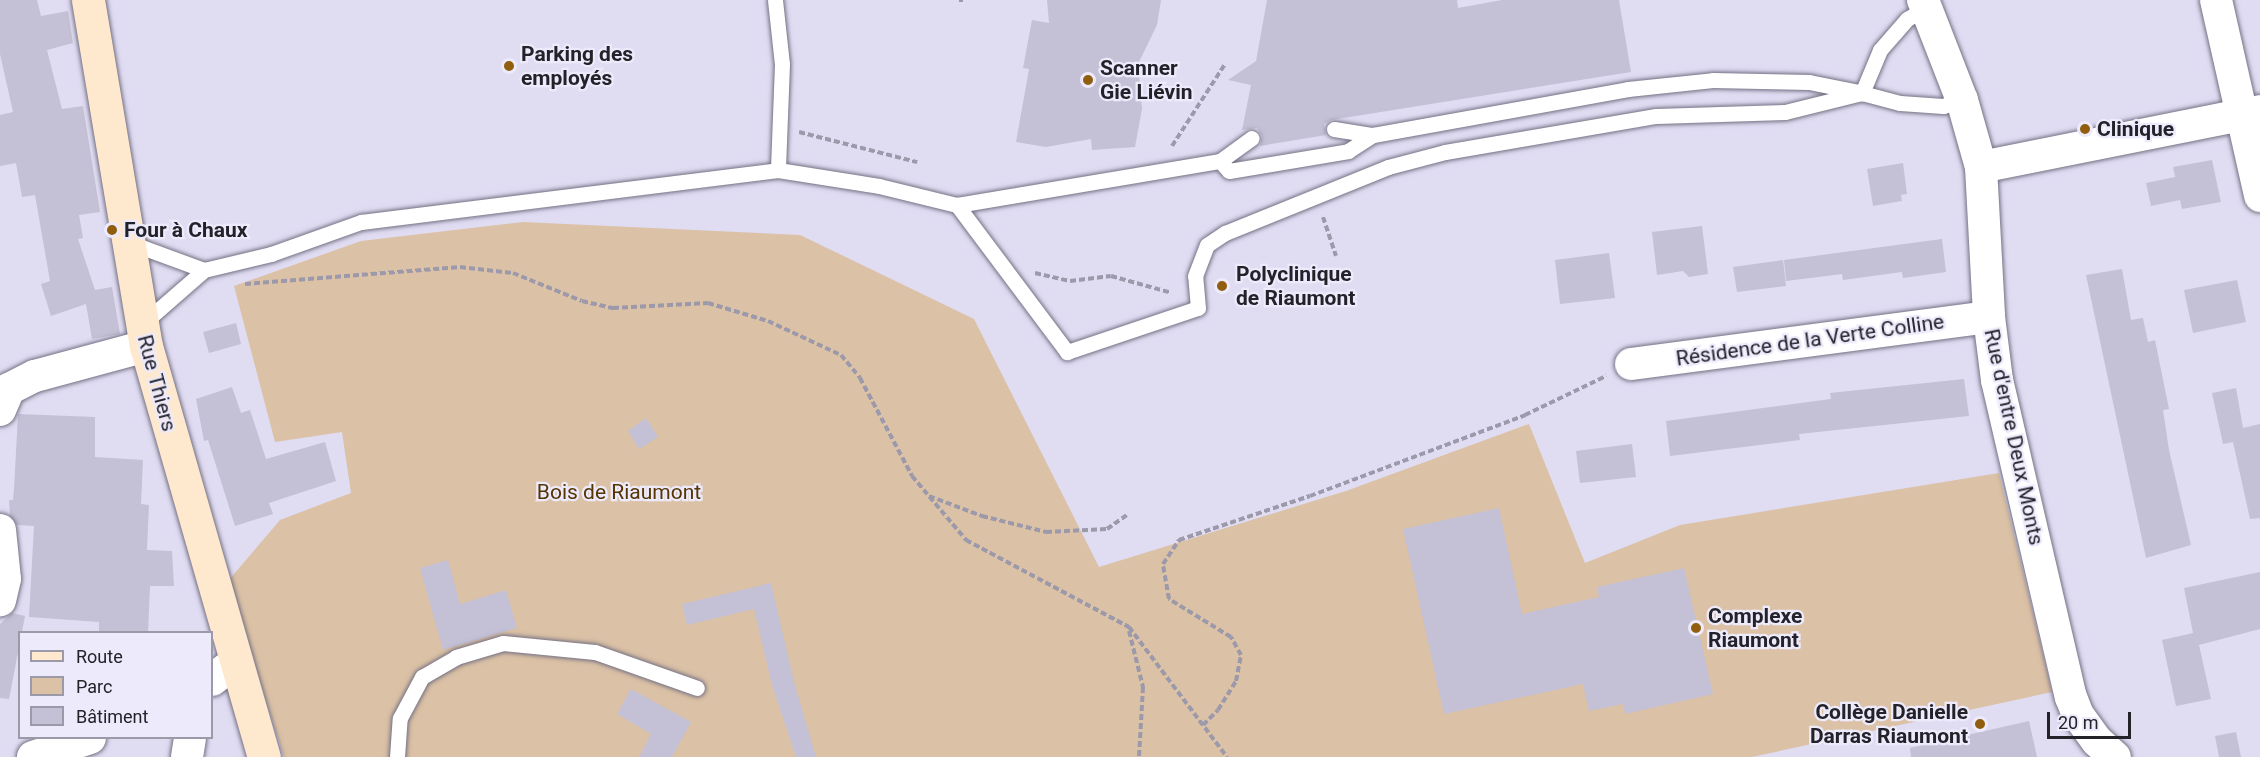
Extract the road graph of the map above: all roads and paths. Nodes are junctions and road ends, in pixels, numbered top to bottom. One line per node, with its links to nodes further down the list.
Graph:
1 (88, 0): 21 (street, Rue Thiers)
2 (775, 0): 9 (lane)
3 (2216, 0): 8 (street)
4 (1924, 4): 6 (lane); 7 (street, Rue d'entre Deux Monts)
5 (1225, 64): 17 (path)
6 (1862, 93): 7 (lane); 11 (lane); 18 (lane)
7 (1962, 100): 15 (street, Rue d'entre Deux Monts)
8 (2252, 112): 15 (street); 19 (street)
9 (779, 127): 14 (path); 16 (lane)
10 (1334, 129): 11 (lane)
11 (1373, 135): 13 (lane)
12 (1252, 138): 13 (lane)
13 (1220, 161): 17 (lane)
14 (917, 162)
15 (1981, 167): 26 (street, Rue d'entre Deux Monts)
16 (778, 170): 20 (lane); 24 (lane)
17 (1155, 173): 20 (lane)
18 (1316, 196): 22 (path); 25 (lane)
19 (2260, 196)
20 (957, 205): 23 (lane)
21 (128, 242): 24 (lane); 27 (street, Rue Thiers)
22 (1336, 256)
23 (1002, 265): 25 (path); 25 (lane)
24 (204, 270): 27 (lane); 30 (path)
25 (1198, 308)
26 (1989, 317): 28 (street, Résidence de la Verte Colline); 40 (street, Rue d'entre Deux Monts)
27 (144, 336): 29 (street); 35 (street, Rue Thiers)
28 (1631, 364): 37 (path)
29 (0, 410)
30 (929, 496): 31 (path); 34 (path)
31 (1127, 515)
32 (0, 530): 33 (street)
33 (0, 600)
34 (1129, 627): 37 (path); 45 (path)
35 (223, 671): 43 (street, Rue Thiers)
36 (697, 688): 44 (lane)
37 (1203, 725): 46 (path)
38 (87, 739): 41 (street)
39 (190, 739): 42 (street)
40 (2100, 751)
41 (33, 757)
42 (188, 757)
43 (264, 757)
44 (397, 757)
45 (1138, 757)
46 (1227, 757)

